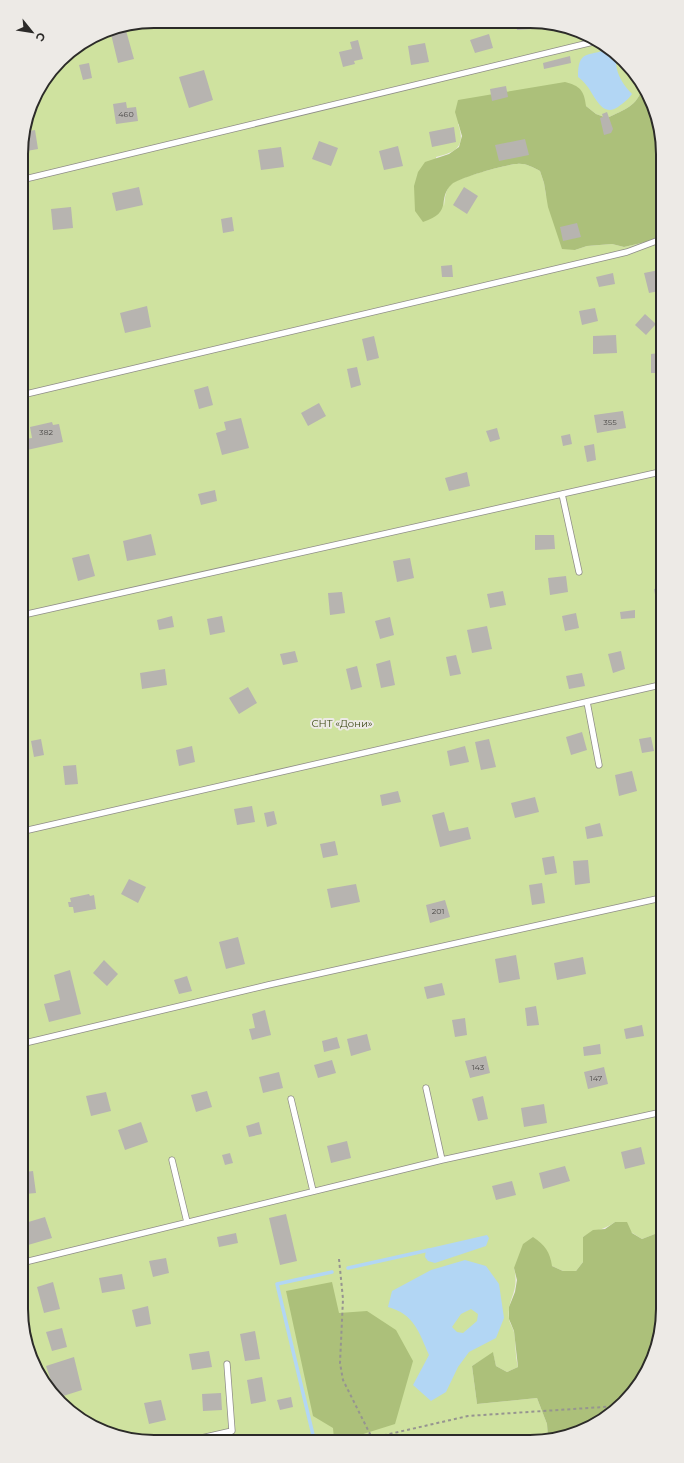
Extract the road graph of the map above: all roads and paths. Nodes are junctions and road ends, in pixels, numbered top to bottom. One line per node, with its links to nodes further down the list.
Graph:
1 (589, 43): 2 (lane)
2 (28, 178)
3 (656, 241): 4 (lane)
4 (28, 394)
5 (656, 473): 6 (lane)
6 (562, 494): 7 (lane); 8 (lane)
7 (579, 572)
8 (28, 614)
9 (656, 686): 10 (lane)
10 (587, 702): 11 (lane); 12 (lane)
11 (599, 765)
12 (28, 830)
13 (656, 899): 14 (lane)
14 (28, 1042)
15 (426, 1088): 19 (lane)
16 (291, 1099): 20 (lane)
17 (656, 1113): 19 (lane)
18 (172, 1160): 21 (lane)
19 (442, 1160): 20 (lane)
20 (313, 1191): 21 (lane)
21 (187, 1222): 23 (lane)
22 (339, 1259): 27 (path)
23 (28, 1261)
24 (228, 1364): 26 (lane)
25 (610, 1407): 28 (path)
26 (214, 1435)
27 (370, 1435)
28 (385, 1435)

